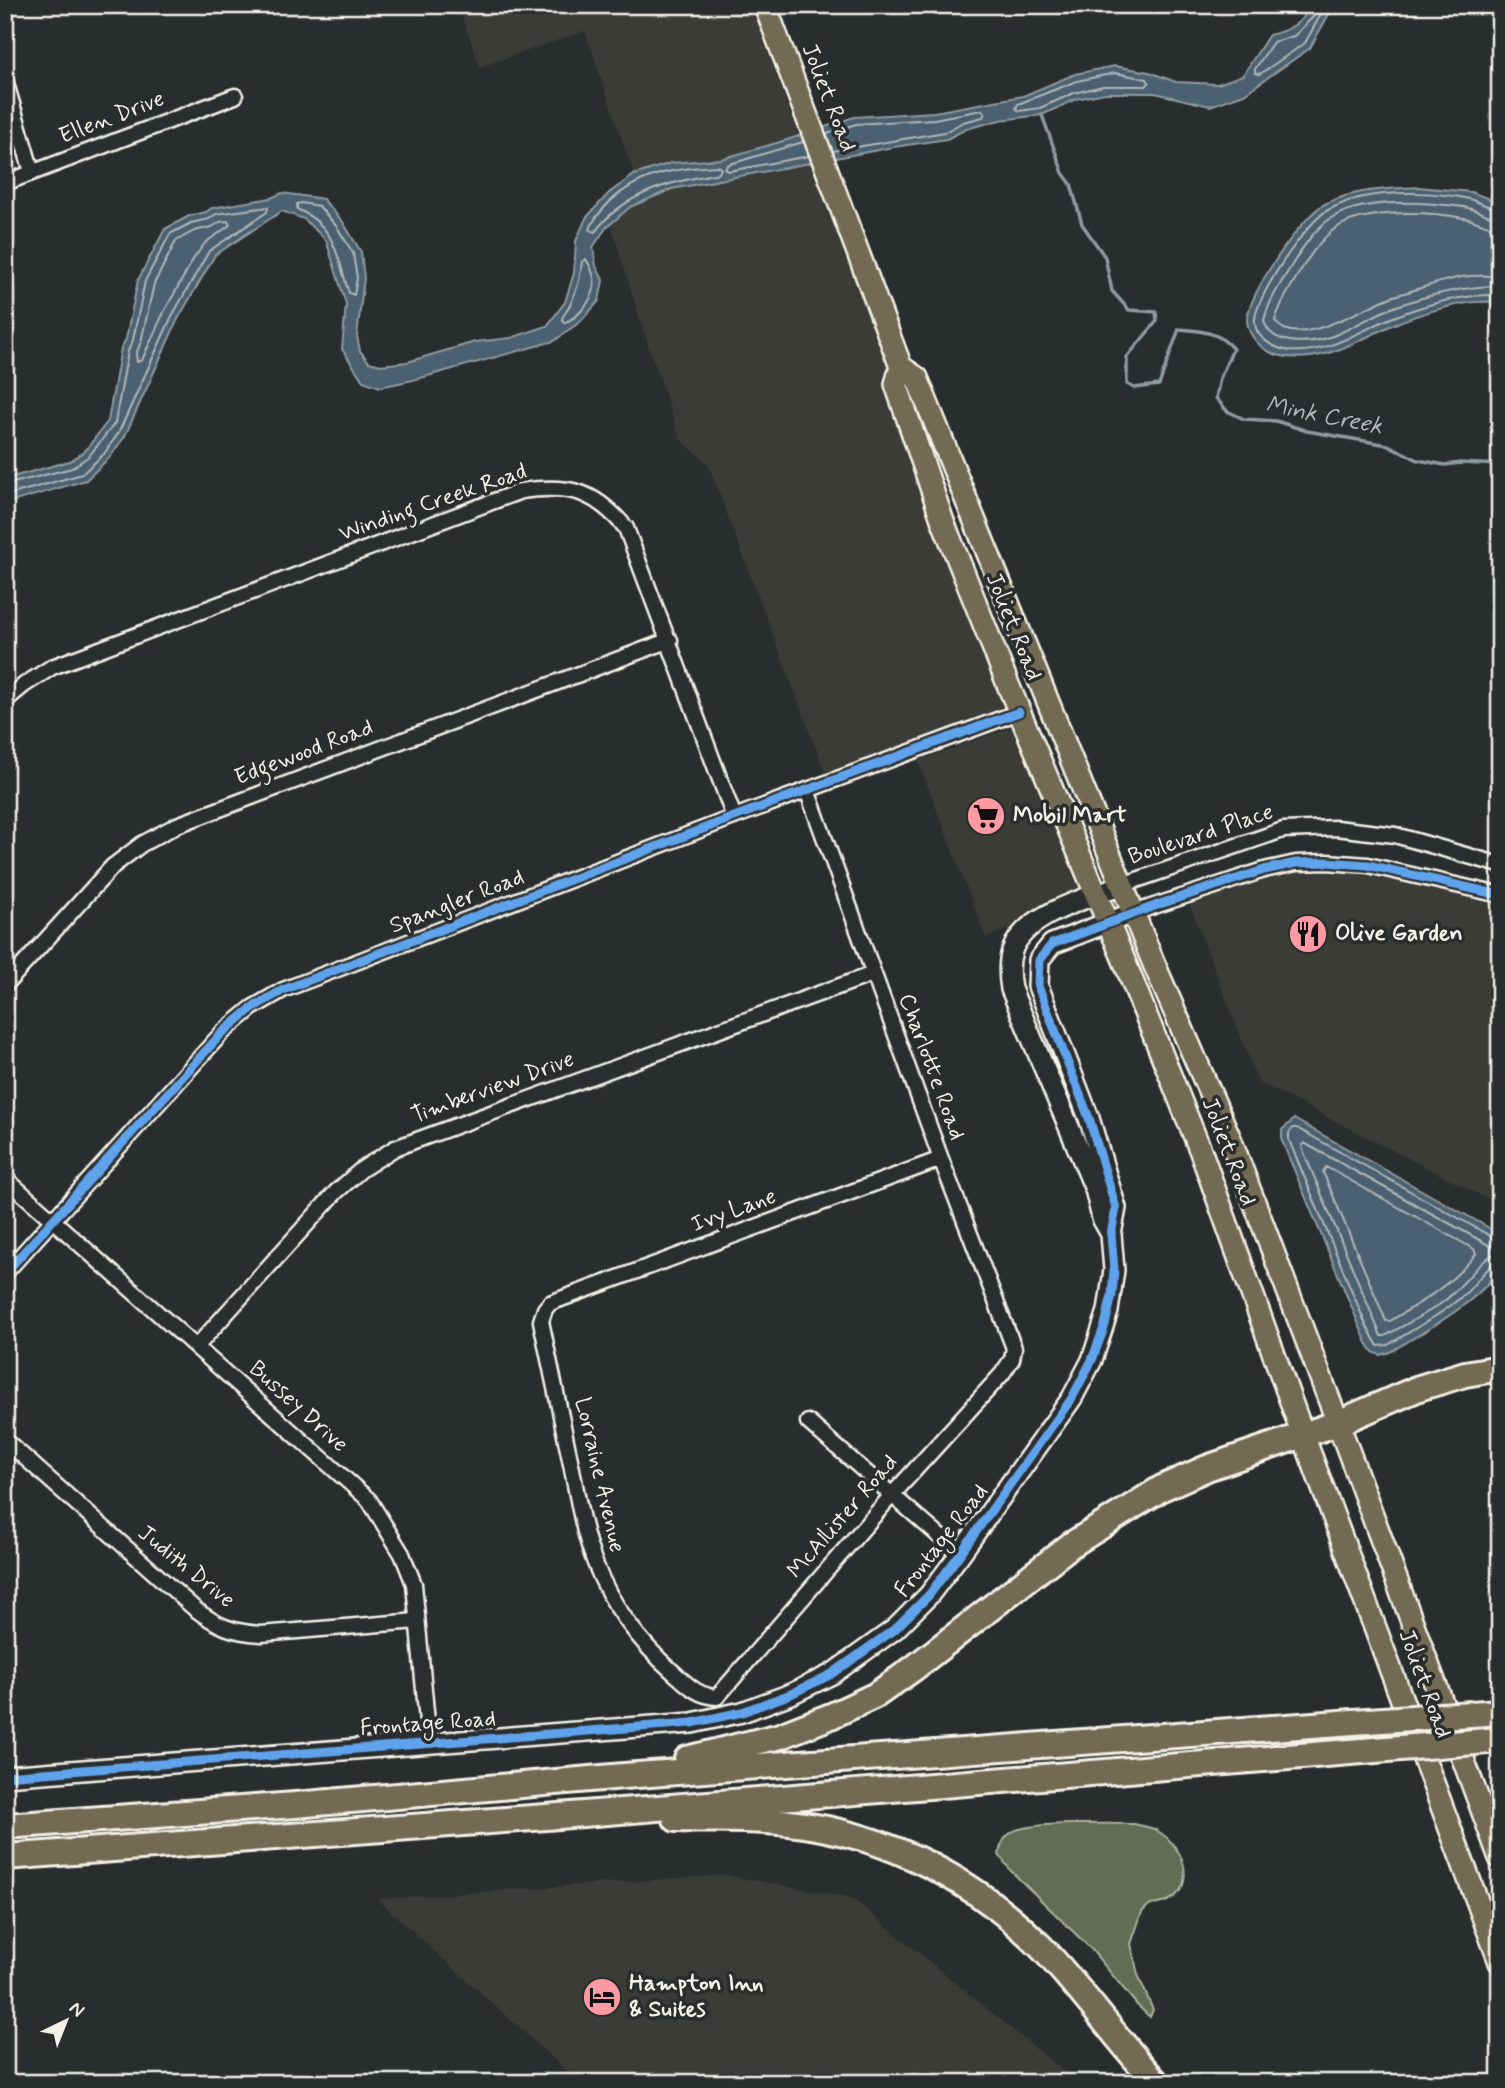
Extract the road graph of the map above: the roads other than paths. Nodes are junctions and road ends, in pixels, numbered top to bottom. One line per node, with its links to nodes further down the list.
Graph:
1 (765, 5): 6 (main road, Joliet Road)
2 (5, 80): 4 (street)
3 (235, 96): 4 (street, Ellen Drive)
4 (32, 172): 5 (street, Ellen Drive)
5 (5, 183)
6 (901, 367): 9 (main road, Joliet Road); 13 (main road, Joliet Road)
7 (670, 640): 8 (street, Winding Creek Road); 11 (street, Winding Creek Road); 19 (street, Edgewood Road)
8 (5, 701)
9 (1019, 712): 10 (street, Spangler Road); 14 (main road, Joliet Road)
10 (807, 790): 11 (street, Spangler Road); 18 (street, Charlotte Road)
11 (734, 817): 22 (street, Spangler Road)
12 (1500, 865): 13 (street, Boulevard Place)
13 (1122, 885): 14 (street, Frontage Road); 16 (main road, Joliet Road)
14 (1096, 895): 17 (main road, Joliet Road); 23 (street, Frontage Road)
15 (1500, 895): 16 (street)
16 (1133, 913): 17 (street, Frontage Road); 30 (main road, Joliet Road)
17 (1107, 922): 23 (street, Frontage Road); 31 (main road, Joliet Road)
18 (873, 974): 20 (street, Charlotte Road); 26 (street, Timberview Drive)
19 (5, 985)
20 (941, 1159): 25 (street, Ivy Lane); 27 (street, Charlotte Road)
21 (5, 1178): 22 (street, Bussey Drive)
22 (52, 1220): 24 (street, Spangler Road); 26 (street, Bussey Drive)
23 (1111, 1234): 34 (street, Frontage Road)
24 (5, 1273)
25 (545, 1310): 36 (street, Lorraine Avenue)
26 (196, 1347): 35 (street, Bussey Drive)
27 (1012, 1359): 33 (street, McAllister Road)
28 (1500, 1368): 30 (highway)
29 (808, 1422): 33 (street)
30 (1338, 1423): 31 (highway); 45 (main road, Joliet Road)
31 (1303, 1435): 41 (highway); 46 (main road, Joliet Road)
32 (5, 1440): 35 (street, Judith Drive)
33 (892, 1495): 34 (street); 36 (street, McAllister Road)
34 (960, 1555): 39 (street, Frontage Road)
35 (417, 1620): 39 (street, Bussey Drive)
36 (705, 1696)
37 (1500, 1712): 41 (highway, bridge)
38 (1500, 1740): 42 (highway, bridge)
39 (429, 1743): 40 (street, Frontage Road)
40 (5, 1776)
41 (624, 1776): 43 (highway)
42 (546, 1816): 44 (highway); 47 (highway)
43 (5, 1826)
44 (5, 1857)
45 (1500, 1858)
46 (1500, 1962)
47 (1157, 2083)

